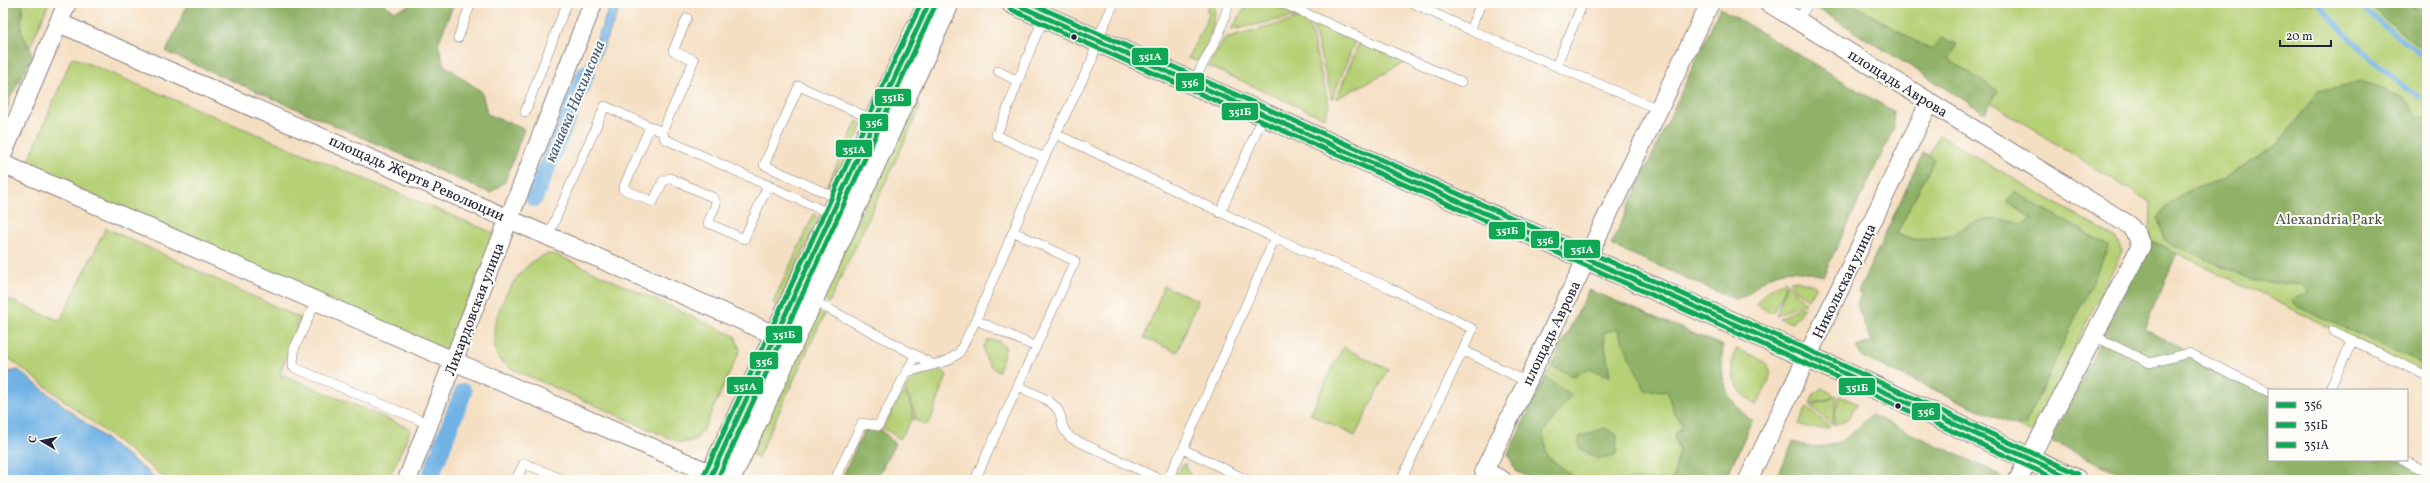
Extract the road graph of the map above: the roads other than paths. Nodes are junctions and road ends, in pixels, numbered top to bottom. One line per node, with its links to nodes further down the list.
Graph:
1 (67, 3): 20 (street)
2 (471, 3): 22 (lane)
3 (567, 3): 31 (lane)
4 (593, 3): 43 (street, Лихардовская улица)
5 (929, 3): 33 (street)
6 (948, 3): 33 (street)
7 (1013, 3): 17 (street)
8 (1114, 3): 23 (lane)
9 (1229, 3): 28 (lane)
10 (1282, 3): 27 (lane)
11 (1413, 3): 21 (lane)
12 (1481, 3): 21 (lane)
13 (1583, 3): 24 (lane)
14 (1710, 3): 30 (street, площадь Аврова)
15 (1769, 3): 19 (street, площадь Аврова)
16 (1808, 3): 19 (lane)
17 (1045, 17): 23 (street); 26 (lane)
18 (687, 18): 35 (lane)
19 (1798, 21): 29 (street, площадь Аврова)
20 (59, 23): 37 (street); 43 (street, площадь Жертв Революции)
21 (1470, 30): 24 (lane)
22 (458, 38)
23 (1097, 40): 28 (street); 36 (lane)
24 (1556, 66): 30 (lane)
25 (998, 71): 26 (lane)
26 (1017, 81): 38 (lane)
27 (1461, 82)
28 (1193, 83): 32 (street)
29 (1929, 103): 52 (street, площадь Аврова); 58 (street, Никольская улица)
30 (1658, 109): 47 (street, площадь Аврова)
31 (525, 112)
32 (1264, 115): 42 (lane); 47 (street)
33 (882, 124): 41 (street); 41 (lane)
34 (650, 127): 35 (lane); 40 (lane); 45 (lane)
35 (662, 132): 40 (lane)
36 (1056, 134): 38 (lane); 42 (lane)
37 (3, 153)
38 (1044, 158): 44 (lane)
39 (3, 164): 49 (street)
40 (768, 185): 41 (lane)
41 (843, 210): 48 (street)
42 (1220, 212): 46 (lane)
43 (509, 218): 45 (street, площадь Жертв Революции); 59 (street, Лихардовская улица)
44 (1014, 232): 50 (lane); 55 (lane)
45 (548, 236): 53 (street, площадь Жертв Революции)
46 (1275, 238): 56 (lane); 68 (lane)
47 (1586, 259): 58 (street); 63 (street, площадь Аврова)
48 (803, 296): 53 (street); 57 (lane)
49 (316, 301): 59 (street); 67 (lane)
50 (976, 320): 55 (lane); 60 (lane)
51 (2333, 331): 54 (lane)
52 (2094, 336): 66 (lane); 69 (street, площадь Аврова)
53 (783, 339): 73 (street)
54 (2353, 340): 62 (lane); 65 (lane)
55 (1036, 347): 64 (lane)
56 (1463, 350): 63 (lane); 82 (lane)
57 (915, 356): 60 (lane); 61 (lane)
58 (1807, 357): 69 (street); 84 (street, Никольская улица)
59 (453, 361): 67 (street, Лихардовская улица); 73 (street)
60 (934, 365): 61 (lane)
61 (907, 372): 77 (lane)
62 (2427, 376)
63 (1527, 382): 72 (street, площадь Аврова)
64 (1018, 386): 78 (lane); 79 (lane)
65 (2328, 389)
66 (2268, 392)
67 (428, 424): 74 (street, Лихардовская улица)
68 (1183, 450): 80 (lane); 81 (lane)
69 (2030, 459): 85 (street, площадь Аврова); 86 (street)
70 (2405, 461): 71 (lane)
71 (2427, 472)
72 (1482, 476): 83 (street, площадь Аврова)
73 (716, 478)
74 (407, 480)
75 (516, 480): 76 (lane)
76 (563, 480)
77 (835, 480)
78 (975, 480)
79 (1161, 480)
80 (1167, 480)
81 (1247, 480)
82 (1401, 480)
83 (1502, 480)
84 (1748, 480)
85 (2018, 480)
86 (2075, 480)

